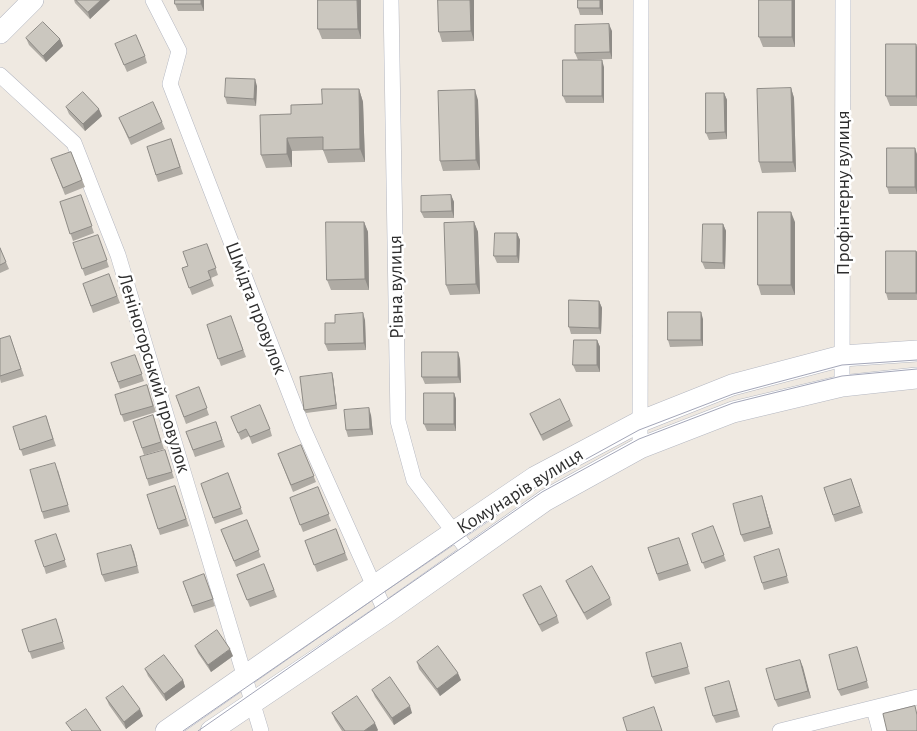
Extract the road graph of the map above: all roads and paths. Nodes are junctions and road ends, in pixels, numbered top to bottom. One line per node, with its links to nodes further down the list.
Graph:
1 (32, 0): 6 (street)
2 (153, 0): 16 (street, Шмідта провулок)
3 (391, 0): 14 (street, Рівна вулиця)
4 (642, 0): 12 (street)
5 (843, 0): 9 (street, Профінтерну вулиця)
6 (0, 33)
7 (0, 75): 18 (street, Леніногорський провулок)
8 (917, 351): 9 (street, Комунарів вулиця)
9 (842, 356): 11 (street, Профінтерну вулиця); 12 (street, Комунарів вулиця)
10 (917, 378): 11 (street, Комунарів вулиця)
11 (842, 386): 13 (street, Комунарів вулиця)
12 (639, 422): 13 (street); 14 (street, Комунарів вулиця)
13 (640, 448): 15 (street, Комунарів вулиця)
14 (455, 532): 15 (street, Рівна вулиця); 16 (street, Комунарів вулиця)
15 (470, 553): 17 (street, Комунарів вулиця)
16 (374, 586): 17 (street, Шмідта провулок); 18 (street, Комунарів вулиця)
17 (386, 612): 20 (street, Комунарів вулиця)
18 (244, 676): 20 (street, Леніногорський провулок); 22 (street, Комунарів вулиця)
19 (917, 697): 21 (street)
20 (253, 702): 23 (street, Комунарів вулиця); 24 (street, Леніногорський провулок)
21 (874, 709): 25 (street); 26 (street)
22 (166, 731)
23 (211, 731)
24 (261, 731)
25 (780, 731)
26 (880, 731)

